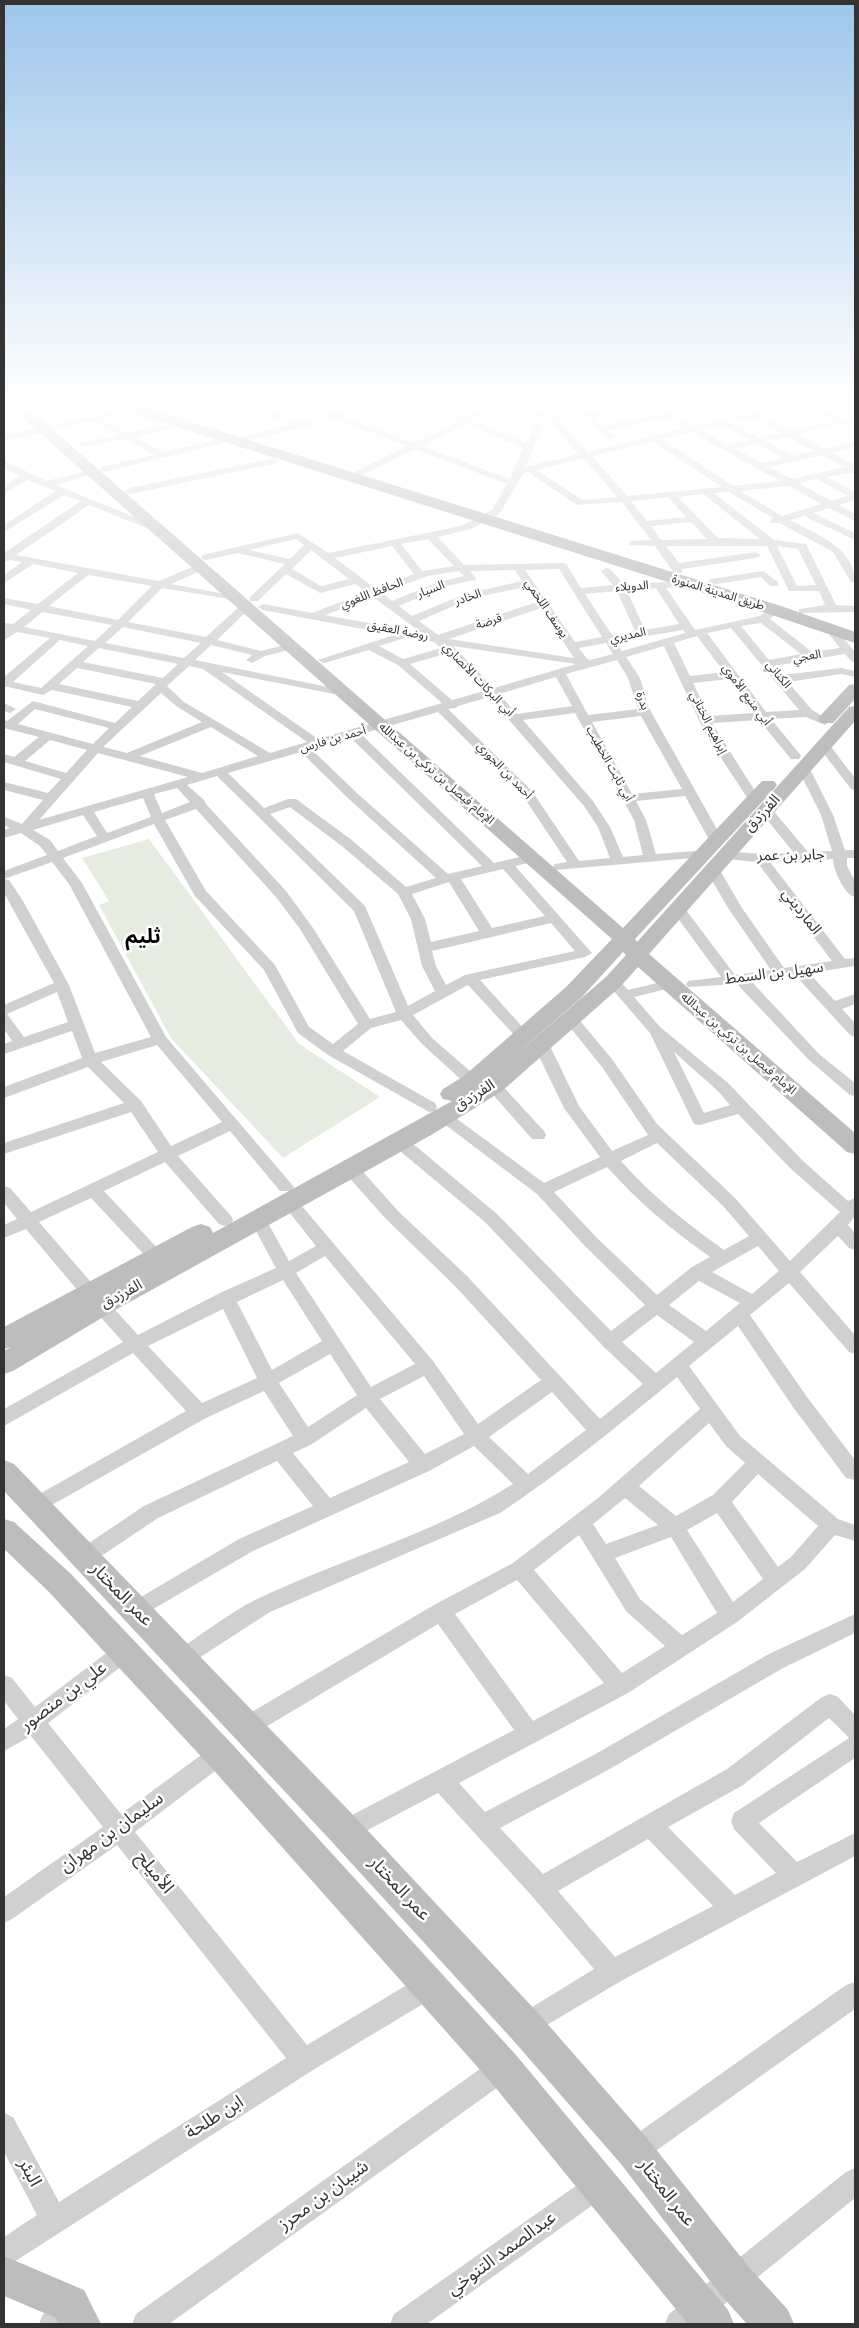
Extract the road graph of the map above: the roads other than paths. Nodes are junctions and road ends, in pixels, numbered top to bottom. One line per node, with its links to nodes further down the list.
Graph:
1 (28, 514): 23 (street)
2 (68, 514): 36 (street)
3 (121, 514): 22 (street)
4 (142, 514): 22 (main road, الإمام فيصل بن تركي بن عبدالله)
5 (153, 514): 39 (main road, الإمام فيصل بن تركي بن عبدالله)
6 (477, 514): 16 (main road, طريق المدينة المنورة)
7 (478, 514): 16 (main road, طريق المدينة المنورة)
8 (493, 514): 16 (street)
9 (637, 514): 20 (street)
10 (666, 514): 19 (street)
11 (689, 514): 17 (street)
12 (734, 514): 21 (street)
13 (771, 514): 18 (street)
14 (798, 514): 18 (street)
15 (807, 514): 26 (street)
16 (488, 517): 25 (street); 46 (main road, طريق المدينة المنورة)
17 (694, 519): 19 (street); 27 (street)
18 (780, 519): 21 (street); 52 (street)
19 (672, 521): 20 (street)
20 (645, 524): 30 (street)
21 (751, 527): 31 (street)
22 (156, 528): 39 (main road, الإمام فيصل بن تركي بن عبدالله)
23 (4, 529)
24 (298, 536): 33 (street, أبي البركات الأنصاري); 34 (street)
25 (431, 536): 32 (street); 43 (street)
26 (855, 537)
27 (714, 540): 28 (street); 30 (street)
28 (743, 541): 31 (street); 35 (street)
29 (634, 542): 30 (street)
30 (658, 542): 46 (street)
31 (770, 542): 59 (street); 59 (street)
32 (395, 543): 37 (street); 48 (street)
33 (310, 545): 37 (street, أبي البركات الأنصاري); 40 (street)
34 (236, 550): 39 (street); 40 (street)
35 (756, 555): 46 (street); 47 (street)
36 (5, 557): 38 (street, روضة العقيق)
37 (326, 557): 51 (street, أبي البركات الأنصاري)
38 (31, 561): 44 (street, روضة العقيق); 50 (street)
39 (203, 562): 56 (street); 64 (main road, الإمام فيصل بن تركي بن عبدالله)
40 (289, 565): 51 (street); 64 (street)
41 (562, 566): 42 (street, يوسف اللخمي); 61 (street, بدرة)
42 (518, 567): 43 (street, الحافظ اللغوي); 54 (street, يوسف اللخمي)
43 (461, 568): 48 (street, الحافظ اللغوي); 49 (street)
44 (86, 571): 56 (street, روضة العقيق); 67 (street)
45 (606, 571): 58 (street)
46 (680, 574): 53 (main road, طريق المدينة المنورة); 57 (street, الدويلاء); 72 (main road, طريق المدينة المنورة)
47 (763, 574): 53 (street); 55 (street)
48 (420, 576): 62 (street, الحافظ اللغوي)
49 (471, 578): 60 (street); 66 (street, السيار)
50 (4, 580)
51 (357, 580): 62 (street, أبي البركات الأنصاري)
52 (855, 580)
53 (712, 582): 70 (main road, طريق المدينة المنورة)
54 (528, 583): 60 (street, الخادر); 65 (street, يوسف اللخمي)
55 (774, 584)
56 (159, 585): 64 (street, روضة العقيق); 74 (street)
57 (659, 585): 58 (street, الدويلاء); 78 (street, أبي منيع الأموي)
58 (621, 588): 61 (street, الدويلاء); 79 (street)
59 (822, 588): 68 (street)
60 (489, 591): 73 (street, الخادر)
61 (579, 591): 84 (street, بدرة)
62 (375, 593): 66 (street, أبي البركات الأنصاري); 71 (street, الحافظ اللغوي)
63 (4, 601): 67 (street)
64 (250, 603): 71 (street, روضة العقيق); 85 (street); 89 (main road, الإمام فيصل بن تركي بن عبدالله); 97 (main road, الإمام فيصل بن تركي بن عبدالله)
65 (542, 604): 83 (street, قرضة); 91 (street, يوسف اللخمي)
66 (391, 605): 73 (street, أبي البركات الأنصاري)
67 (39, 608): 74 (street); 76 (street)
68 (832, 608): 69 (street); 70 (street)
69 (855, 609)
70 (804, 611): 77 (main road, طريق المدينة المنورة)
71 (316, 615): 80 (street, روضة العقيق)
72 (769, 615): 75 (street, أحمد بن فارس); 88 (main road, طريق المدينة المنورة); 95 (street)
73 (411, 620): 83 (street, أبي البركات الأنصاري)
74 (120, 624): 85 (street); 87 (street)
75 (733, 624): 78 (street, أحمد بن فارس); 101 (street, الكناني)
76 (10, 627): 81 (street); 82 (street)
77 (855, 627)
78 (693, 631): 79 (street, المديري); 86 (street, أحمد بن فارس); 107 (street, أبي منيع الأموي)
79 (641, 632): 84 (street, المديري)
80 (409, 633): 83 (street, روضة العقيق); 90 (street)
81 (59, 636): 87 (street); 110 (street)
82 (4, 637)
83 (436, 639): 92 (street, أبي البركات الأنصاري); 100 (street, روضة العقيق)
84 (610, 640): 91 (street, المديري); 94 (street, بدرة)
85 (209, 641): 93 (street); 98 (street)
86 (668, 642): 94 (street, أحمد بن فارس); 109 (street, إبراهيم الختاني)
87 (97, 644): 98 (street); 102 (street)
88 (850, 644): 95 (street, العجي); 96 (street)
89 (292, 646): 93 (street); 114 (main road, الإمام فيصل بن تركي بن عبدالله)
90 (370, 646): 97 (street); 99 (street, أحمد بن الجوري)
91 (571, 646): 100 (street, يوسف اللخمي)
92 (450, 649): 99 (street); 115 (street, أبي البركات الأنصاري)
93 (261, 654): 104 (street)
94 (621, 656): 100 (street, أحمد بن فارس); 118 (street, بدرة)
95 (810, 656): 101 (street, العجي)
96 (855, 659)
97 (324, 660): 126 (main road, الإمام فيصل بن تركي بن عبدالله)
98 (187, 661): 103 (street); 111 (street)
99 (402, 663): 117 (street, أحمد بن الجوري)
100 (588, 663): 105 (street, أحمد بن فارس)
101 (768, 663): 108 (street, الكناني)
102 (74, 664): 111 (street); 112 (street)
103 (203, 664): 104 (street); 131 (street)
104 (236, 671): 114 (street)
105 (560, 674): 115 (street, أحمد بن فارس); 119 (street, أبي ثابت الخطيب)
106 (855, 674): 108 (street)
107 (732, 675): 109 (street); 120 (street, أبي منيع الأموي)
108 (782, 679): 121 (street, الكناني)
109 (686, 680): 124 (street, إبراهيم الختاني)
110 (4, 683): 112 (street)
111 (163, 684): 116 (street); 125 (street)
112 (50, 686): 116 (street)
113 (855, 689): 121 (main road, الفرزدق)
114 (344, 693): 126 (main road, الإمام فيصل بن تركي بن عبدالله)
115 (493, 694): 117 (street, أحمد بن فارس); 122 (street, أبي البركات الأنصاري)
116 (141, 705): 128 (street)
117 (447, 707): 126 (street, أحمد بن فارس); 168 (street, أحمد بن الجوري)
118 (645, 712): 119 (street); 145 (street, بدرة)
119 (581, 714): 122 (street); 148 (street, أبي ثابت الخطيب)
120 (762, 716): 121 (street); 124 (street); 138 (street, أبي منيع الأموي)
121 (817, 717): 138 (main road, الفرزدق)
122 (515, 718): 166 (street, أبي البركات الأنصاري)
123 (853, 719): 132 (main road, الفرزدق)
124 (705, 720): 150 (street, إبراهيم الختاني)
125 (211, 723): 135 (street); 136 (street)
126 (388, 724): 129 (street, أحمد بن فارس); 164 (main road, الإمام فيصل بن تركي بن عبدالله); 168 (main road, الإمام فيصل بن تركي بن عبدالله)
127 (7, 725): 128 (street); 130 (street)
128 (117, 727): 133 (street)
129 (354, 734): 131 (street, أحمد بن فارس); 169 (street)
130 (48, 736): 133 (street); 137 (street)
131 (317, 744): 134 (street, أحمد بن فارس)
132 (824, 746): 138 (main road, الفرزدق); 144 (street)
133 (95, 748): 135 (street); 141 (street)
134 (304, 748): 136 (street, أحمد بن فارس); 170 (street)
135 (128, 757): 140 (street)
136 (270, 758): 139 (street, أحمد بن فارس)
137 (10, 760): 141 (street)
138 (799, 762): 150 (main road, الفرزدق); 160 (street, أبي منيع الأموي)
139 (220, 772): 140 (street, أحمد بن فارس); 152 (street)
140 (204, 777): 142 (street, أحمد بن فارس)
141 (69, 778): 147 (street)
142 (180, 784): 146 (street, أحمد بن فارس); 149 (street)
143 (4, 786): 147 (street)
144 (855, 786)
145 (689, 792): 148 (street); 159 (street, بدرة)
146 (147, 794): 151 (street, أحمد بن فارس); 153 (street)
147 (51, 798): 155 (street)
148 (628, 798): 162 (street, أبي ثابت الخطيب)
149 (200, 803): 153 (street); 196 (street)
150 (760, 805): 159 (main road, الفرزدق); 161 (street)
151 (87, 811): 155 (street, أحمد بن فارس); 157 (street)
152 (260, 813): 172 (street); 192 (street)
153 (158, 819): 157 (street); 203 (street)
154 (4, 821): 155 (street)
155 (24, 829): 156 (street, أحمد بن فارس); 163 (street)
156 (4, 834)
157 (105, 839): 163 (street)
158 (855, 854): 160 (street, جابر بن عمر)
159 (715, 855): 162 (street, جابر بن عمر); 165 (street, جابر بن عمر); 174 (main road, الفرزدق); 177 (main road, الفرزدق); 181 (street, بدرة)
160 (840, 855): 161 (street, جابر بن عمر); 173 (street, أبي منيع الأموي)
161 (804, 856): 165 (street, جابر بن عمر)
162 (650, 857): 166 (street, جابر بن عمر)
163 (56, 858): 171 (street); 199 (street)
164 (532, 858): 167 (street); 177 (main road, الإمام فيصل بن تركي بن عبدالله)
165 (761, 858): 179 (street, المارديني)
166 (618, 861): 168 (street, جابر بن عمر)
167 (506, 864): 169 (street); 175 (street)
168 (567, 866): 177 (main road, الإمام فيصل بن تركي بن عبدالله)
169 (491, 868): 170 (street)
170 (449, 879): 172 (street); 176 (street)
171 (4, 883): 186 (street)
172 (404, 892): 178 (street)
173 (855, 893)
174 (678, 909): 177 (main road, الفرزدق); 183 (street)
175 (554, 918): 176 (street); 182 (street)
176 (487, 932): 178 (street)
177 (635, 942): 184 (main road, الإمام فيصل بن تركي بن عبدالله); 185 (main road, الإمام فيصل بن تركي بن عبدالله); 187 (main road, الفرزدق); 200 (main road, الفرزدق)
178 (425, 948): 188 (street)
179 (849, 964): 180 (street, سهيل بن السمط)
180 (799, 971): 181 (street, سهيل بن السمط); 191 (street)
181 (781, 974): 183 (street, سهيل بن السمط)
182 (470, 978): 188 (street); 200 (street)
183 (736, 980): 185 (street, سهيل بن السمط); 207 (street)
184 (670, 984): 187 (street); 217 (main road, الإمام فيصل بن تركي بن عبدالله)
185 (693, 984): 213 (main road, الإمام فيصل بن تركي بن عبدالله)
186 (62, 986): 190 (street); 195 (street)
187 (620, 988): 194 (main road, الفرزدق); 197 (street)
188 (444, 992): 192 (street)
189 (855, 999): 191 (street)
190 (7, 1004)
191 (832, 1007): 198 (street)
192 (404, 1014): 196 (street); 205 (street)
193 (4, 1018): 201 (street)
194 (570, 1018): 200 (main road, الفرزدق); 215 (street)
195 (76, 1024): 201 (street); 204 (street)
196 (366, 1025): 203 (street)
197 (655, 1030): 210 (street); 210 (street)
198 (855, 1032)
199 (160, 1038): 204 (street); 212 (street)
200 (532, 1040): 205 (main road, الفرزدق); 206 (main road, الفرزدق); 220 (street)
201 (20, 1042): 202 (street)
202 (4, 1050)
203 (333, 1052): 211 (street)
204 (90, 1060): 208 (street); 209 (street)
205 (472, 1081): 211 (main road, الفرزدق)
206 (494, 1086): 211 (main road, الفرزدق); 214 (street)
207 (855, 1091)
208 (4, 1093)
209 (134, 1105): 218 (street); 219 (street)
210 (741, 1107): 226 (street)
211 (436, 1112): 216 (main road, الفرزدق); 223 (street); 225 (main road, الفرزدق)
212 (232, 1124): 219 (street); 225 (street)
213 (855, 1124)
214 (538, 1135)
215 (659, 1136): 220 (street); 231 (street)
216 (400, 1142): 221 (main road, الفرزدق); 244 (street)
217 (855, 1146)
218 (4, 1149)
219 (168, 1155): 222 (street); 228 (street)
220 (609, 1158): 223 (street); 235 (street)
221 (351, 1169): 225 (main road, الفرزدق); 253 (street)
222 (92, 1190): 227 (street); 234 (street)
223 (544, 1190): 241 (street)
224 (4, 1192): 227 (street)
225 (288, 1195): 228 (main road, الفرزدق); 229 (main road, الفرزدق); 233 (street)
226 (848, 1214): 232 (street); 238 (street)
227 (28, 1220): 230 (street); 240 (street)
228 (225, 1220): 234 (main road, الفرزدق)
229 (258, 1220): 236 (street); 240 (main road, الفرزدق)
230 (4, 1232)
231 (760, 1237): 235 (street); 238 (street)
232 (855, 1244)
233 (326, 1248): 236 (street); 250 (street)
234 (156, 1257): 240 (main road, الفرزدق)
235 (722, 1257): 237 (street)
236 (286, 1271): 239 (street); 247 (street)
237 (698, 1272): 241 (street); 242 (street)
238 (790, 1272): 242 (street); 248 (street)
239 (226, 1298): 246 (street); 252 (street)
240 (96, 1299): 243 (main road, الفرزدق); 246 (street); 249 (main road, الفرزدق)
241 (656, 1305): 244 (street); 245 (street)
242 (747, 1309): 245 (street); 266 (street)
243 (4, 1339)
244 (610, 1342): 254 (street)
245 (708, 1342): 251 (street)
246 (136, 1344): 257 (street); 258 (street)
247 (333, 1344): 252 (street); 255 (street)
248 (855, 1347)
249 (4, 1364)
250 (427, 1366): 255 (street); 260 (street)
251 (679, 1366): 254 (street); 256 (street)
252 (268, 1381): 257 (street); 261 (street)
253 (552, 1382): 259 (street); 260 (street)
254 (656, 1385): 259 (street)
255 (368, 1397): 261 (street); 264 (street)
256 (711, 1410): 263 (street); 268 (street)
257 (199, 1413): 270 (street)
258 (4, 1418)
259 (599, 1431): 267 (street)
260 (476, 1436): 264 (street); 267 (street)
261 (305, 1439): 262 (street)
262 (280, 1451): 271 (street); 278 (street)
263 (757, 1463): 269 (street); 273 (street)
264 (422, 1465): 271 (street)
265 (4, 1472): 270 (main road, عمر المختار)
266 (855, 1472)
267 (528, 1485): 287 (street)
268 (625, 1486): 272 (street); 274 (street)
269 (720, 1501): 274 (street); 280 (street)
270 (36, 1506): 278 (main road, عمر المختار)
271 (326, 1508): 281 (street)
272 (582, 1523): 277 (street); 279 (street)
273 (831, 1525): 276 (street); 280 (street)
274 (675, 1527): 277 (street); 283 (street)
275 (4, 1531): 286 (main road)
276 (855, 1533)
277 (602, 1554): 285 (street)
278 (84, 1557): 281 (main road, عمر المختار)
279 (520, 1569): 282 (street); 289 (street)
280 (775, 1580): 283 (street)
281 (136, 1610): 287 (main road, عمر المختار)
282 (441, 1611): 291 (street); 293 (street)
283 (730, 1616): 285 (street)
284 (855, 1623): 298 (street)
285 (681, 1647): 289 (street)
286 (124, 1652): 290 (street, علي بن منصور); 296 (main road)
287 (182, 1659): 291 (main road, عمر المختار)
288 (4, 1685): 290 (street, الأميلح)
289 (620, 1686): 293 (street)
290 (33, 1722): 294 (street, علي بن منصور); 300 (street, الأميلح)
291 (246, 1727): 301 (main road, عمر المختار)
292 (855, 1730): 299 (street)
293 (529, 1734): 297 (street)
294 (4, 1741)
295 (855, 1746): 303 (street)
296 (220, 1754): 300 (street, سليمان بن مهران); 308 (main road)
297 (441, 1780): 298 (street); 301 (street)
298 (483, 1825): 304 (street)
299 (651, 1826): 304 (street); 305 (street)
300 (119, 1830): 306 (street, سليمان بن مهران); 311 (street, الأميلح)
301 (345, 1831): 310 (main road, عمر المختار)
302 (855, 1844): 303 (street)
303 (794, 1875): 305 (street)
304 (540, 1888): 307 (street)
305 (731, 1908): 307 (street)
306 (4, 1910)
307 (612, 1972): 310 (street)
308 (429, 1986): 311 (street, ابن طلحة); 312 (main road)
309 (855, 1994): 314 (street)
310 (524, 2026): 314 (main road, عمر المختار)
311 (304, 2061): 317 (street, ابن طلحة)
312 (503, 2068): 316 (main road); 323 (street, شيبان بن محرز)
313 (4, 2126): 317 (street, البئر)
314 (634, 2151): 320 (main road, عمر المختار)
315 (855, 2181): 320 (street)
316 (599, 2185): 321 (main road); 324 (street, عبدالصمد التنوخي)
317 (54, 2220): 318 (street, ابن طلحة)
318 (4, 2252)
319 (4, 2276): 322 (main road)
320 (734, 2280): 321 (street); 325 (main road, عمر المختار)
321 (698, 2319)
322 (71, 2322)
323 (146, 2324)
324 (404, 2324)
325 (774, 2324)

